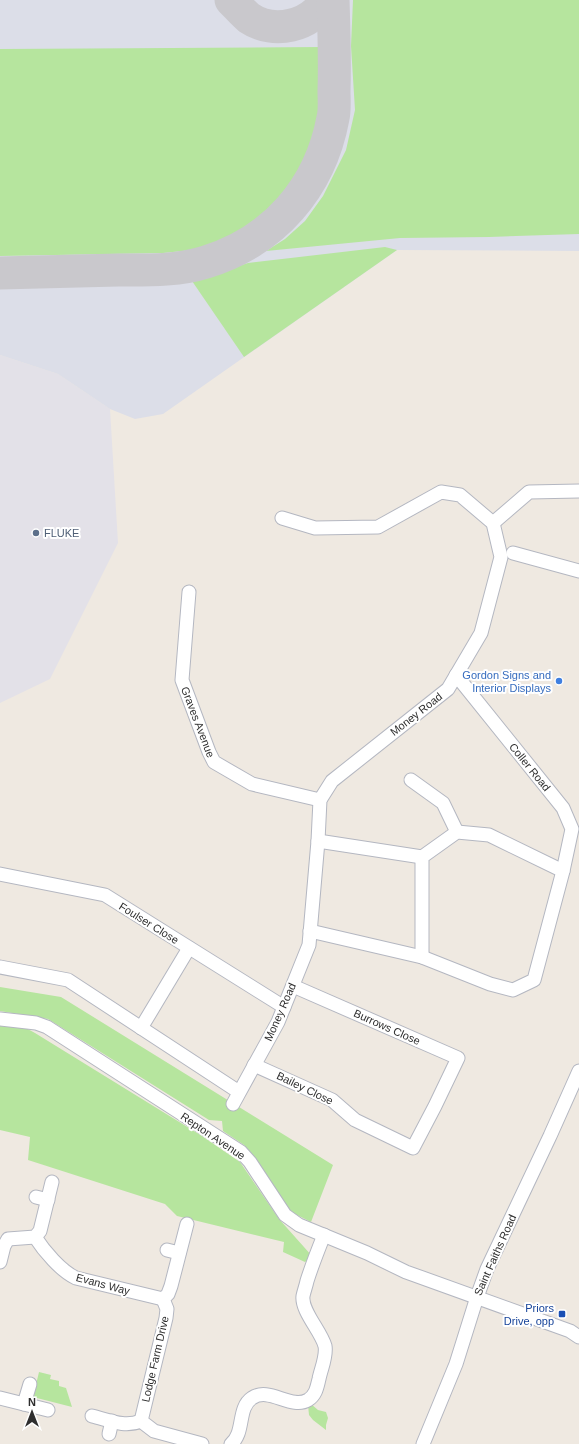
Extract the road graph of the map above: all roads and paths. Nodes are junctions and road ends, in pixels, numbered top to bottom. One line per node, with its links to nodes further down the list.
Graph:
1 (579, 492): 3 (street)
2 (282, 518): 3 (street)
3 (493, 523): 7 (street, Money Road)
4 (513, 553): 5 (street)
5 (579, 570)
6 (189, 592): 9 (street, Graves Avenue)
7 (456, 675): 9 (street, Money Road); 13 (street, Coller Road)
8 (411, 780): 10 (street)
9 (320, 800): 11 (street, Money Road)
10 (457, 832): 12 (street); 13 (street)
11 (318, 841): 12 (street); 15 (street, Money Road)
12 (422, 857): 17 (street)
13 (563, 871): 17 (street, Coller Road)
14 (0, 874): 16 (street, Foulser Close)
15 (310, 931): 17 (street, Coller Road); 19 (street, Money Road)
16 (190, 948): 20 (street, Foulser Close); 22 (street)
17 (422, 957)
18 (0, 967): 22 (street)
19 (292, 986): 20 (street, Money Road); 25 (street, Burrows Close)
20 (284, 1007): 23 (street, Money Road)
21 (0, 1018): 30 (street, Repton Avenue)
22 (141, 1028): 26 (street)
23 (254, 1065): 25 (street, Bailey Close); 26 (street, Money Road)
24 (579, 1071): 34 (street, Saint Faiths Road)
25 (448, 1081)
26 (239, 1092): 27 (street, Money Road)
27 (233, 1104)
28 (52, 1182): 31 (street)
29 (187, 1224): 35 (street, Lodge Farm Drive)
30 (324, 1235): 34 (street, Repton Avenue); 44 (street)
31 (35, 1237): 32 (street); 35 (street, Evans Way)
32 (3, 1239): 33 (street)
33 (0, 1262)
34 (477, 1296): 36 (street, Repton Avenue); 45 (street, Saint Faiths Road)
35 (163, 1299): 42 (street, Lodge Farm Drive)
36 (579, 1337)
37 (30, 1384): 39 (street)
38 (0, 1398): 39 (street)
39 (24, 1404): 40 (street)
40 (48, 1410)
41 (92, 1416): 42 (street)
42 (141, 1421): 43 (street)
43 (202, 1444)
44 (231, 1444)
45 (422, 1444)

